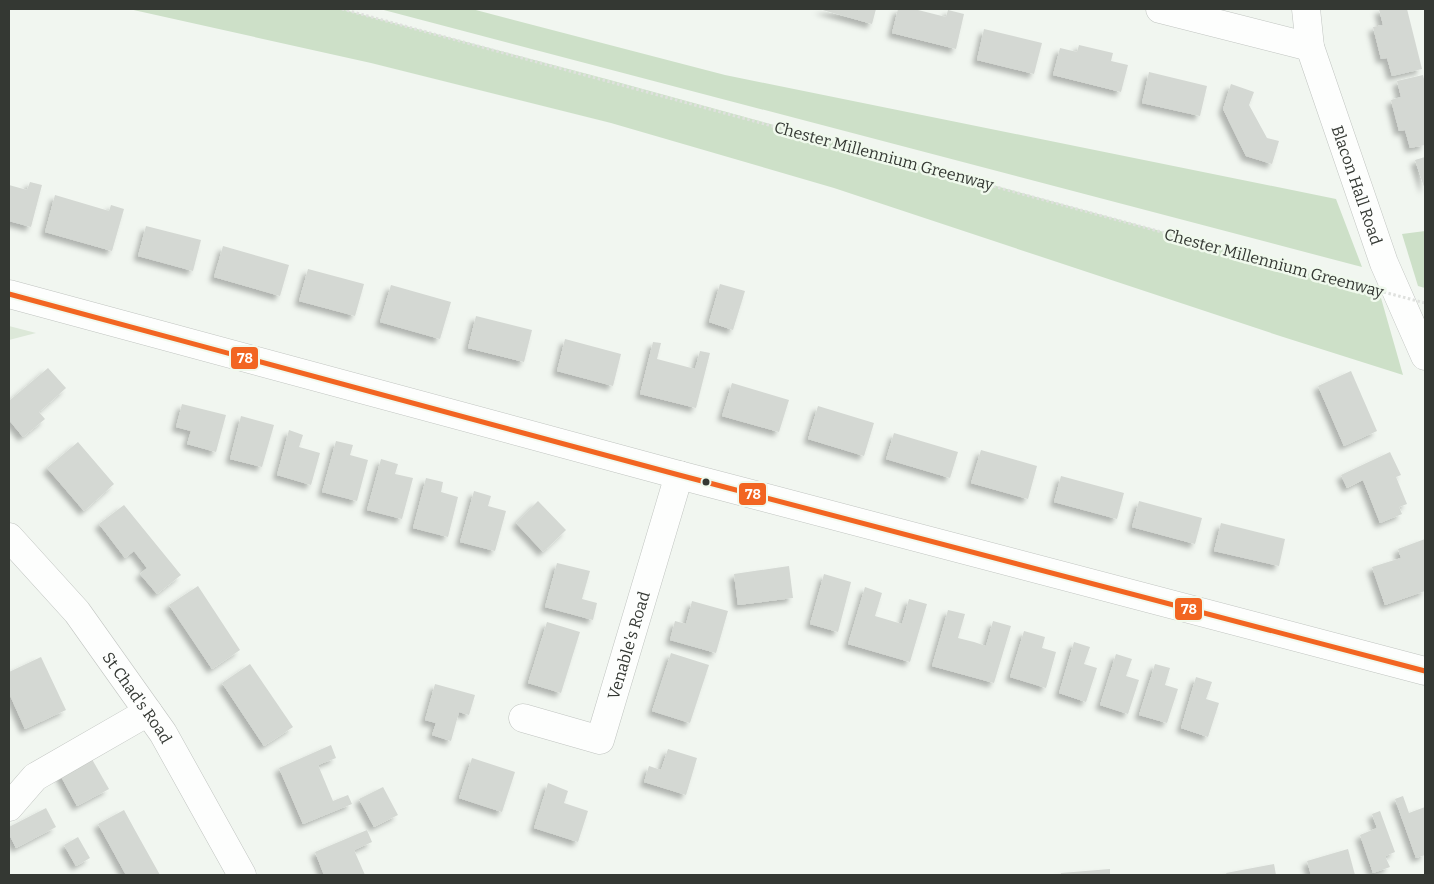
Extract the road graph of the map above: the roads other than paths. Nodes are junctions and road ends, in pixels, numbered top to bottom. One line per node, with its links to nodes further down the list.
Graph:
1 (1160, 9): 3 (street)
2 (1306, 9): 3 (street, Blacon Hall Road)
3 (1310, 47): 5 (street, Blacon Hall Road)
4 (9, 294): 6 (street)
5 (1425, 356)
6 (679, 475): 8 (street); 10 (street, Venable's Road)
7 (9, 537): 9 (street, St Chad's Road)
8 (1425, 671)
9 (148, 712): 11 (street); 12 (street, St Chad's Road)
10 (523, 718)
11 (9, 807)
12 (242, 875)

